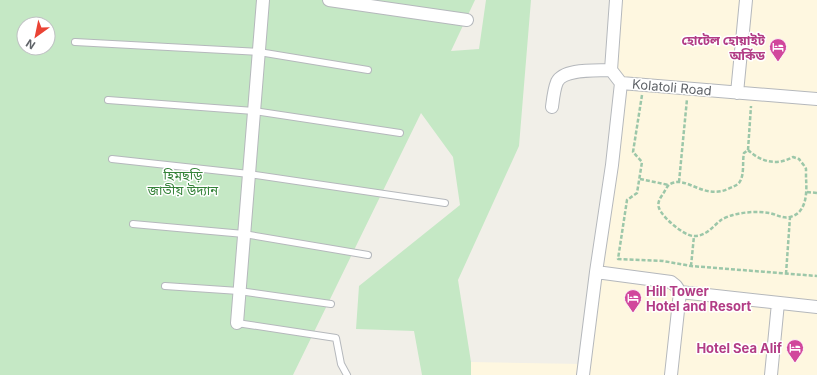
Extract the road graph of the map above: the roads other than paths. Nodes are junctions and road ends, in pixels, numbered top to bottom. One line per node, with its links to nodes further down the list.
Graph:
1 (263, 0): 7 (street)
2 (329, 0): 5 (street)
3 (616, 0): 9 (street)
4 (746, 0): 11 (street)
5 (467, 20)
6 (75, 42): 7 (lane)
7 (259, 52): 8 (lane); 15 (street)
8 (368, 70)
9 (611, 70): 10 (street, Kolatoli Road); 14 (street)
10 (621, 82): 11 (street, Kolatoli Road); 23 (street)
11 (737, 92): 13 (street, Kolatoli Road)
12 (108, 100): 15 (lane)
13 (817, 100)
14 (552, 107)
15 (254, 110): 16 (lane); 18 (street)
16 (400, 133)
17 (112, 159): 18 (lane)
18 (249, 174): 19 (lane); 21 (street)
19 (445, 203)
20 (133, 224): 21 (lane)
21 (244, 234): 22 (lane); 25 (street)
22 (368, 256)
23 (596, 272): 26 (street); 32 (street)
24 (165, 286): 25 (lane)
25 (239, 291): 28 (lane); 30 (street)
26 (680, 292): 27 (street); 33 (street)
27 (778, 303): 29 (street); 34 (street)
28 (330, 304)
29 (817, 307)
30 (237, 323): 31 (lane)
31 (347, 375)
32 (583, 375)
33 (671, 375)
34 (771, 375)

